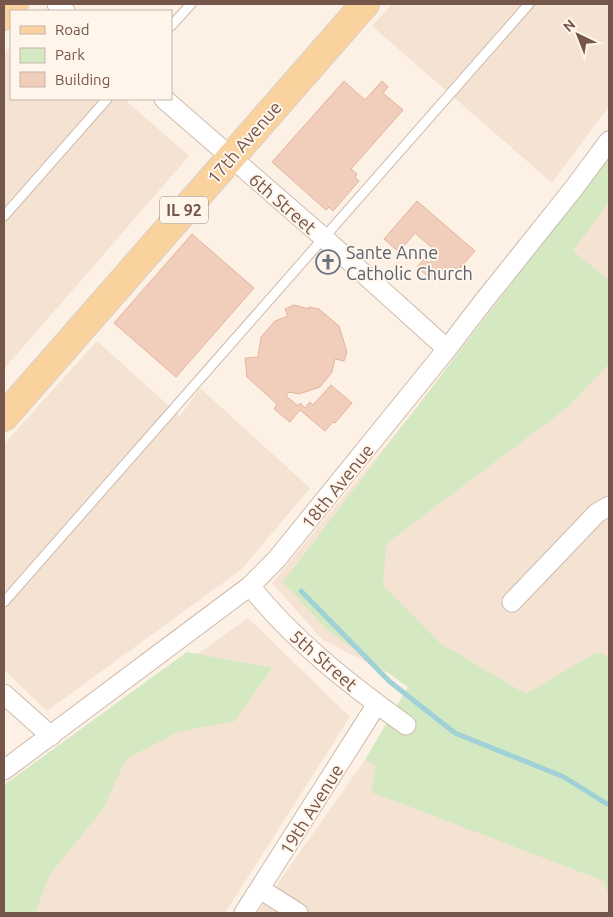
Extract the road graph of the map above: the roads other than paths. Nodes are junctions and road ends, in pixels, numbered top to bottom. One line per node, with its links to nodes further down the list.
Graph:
1 (14, 4): 5 (main road)
2 (191, 4): 6 (lane)
3 (365, 4): 10 (main road, 17th Avenue / IL 92)
4 (529, 4): 12 (lane)
5 (4, 16)
6 (172, 25)
7 (106, 100): 11 (lane)
8 (165, 100): 10 (street, 6th Street)
9 (609, 141): 13 (street, 18th Avenue)
10 (230, 158): 12 (street, 6th Street); 14 (main road, 17th Avenue / IL 92)
11 (4, 216)
12 (323, 238): 13 (street, 6th Street); 17 (lane)
13 (447, 349): 16 (street, 18th Avenue)
14 (4, 416)
15 (609, 506): 18 (street)
16 (250, 586): 20 (street, 5th Street); 22 (street, 18th Avenue)
17 (4, 602)
18 (512, 602)
19 (4, 694): 22 (street)
20 (377, 704): 21 (street, 5th Street); 24 (street, 19th Avenue)
21 (406, 725)
22 (51, 736): 23 (street, 18th Avenue)
23 (4, 770)
24 (260, 889): 25 (street, 19th Avenue); 26 (street)
25 (244, 913)
26 (298, 913)

